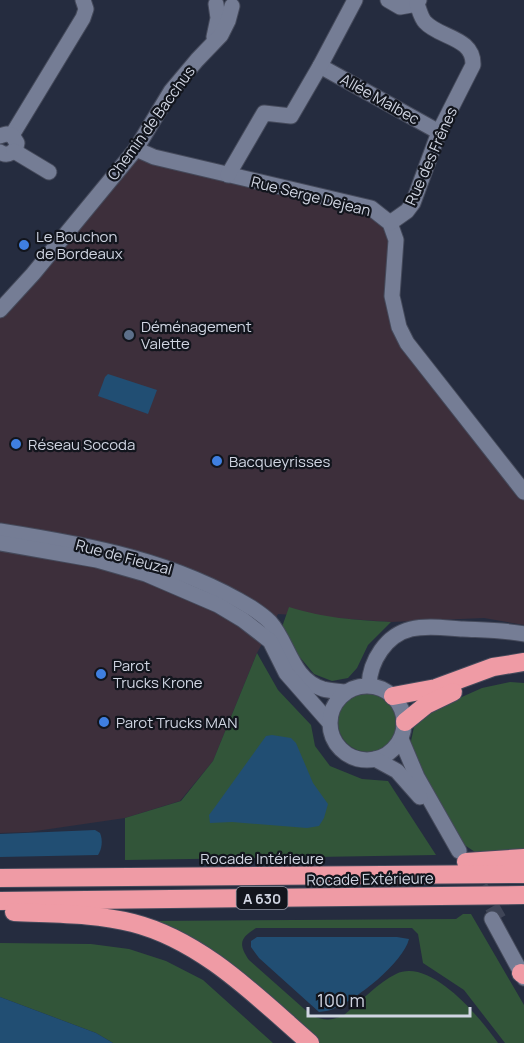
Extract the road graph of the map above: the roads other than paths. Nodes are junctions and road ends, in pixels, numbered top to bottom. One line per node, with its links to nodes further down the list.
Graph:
1 (83, 0): 8 (street)
2 (355, 0): 6 (street)
3 (388, 0): 5 (street)
4 (220, 2): 9 (street, Chemin de Bacchus)
5 (418, 2): 7 (street, Rue des Frênes)
6 (320, 66): 7 (street, Allée Malbec); 12 (street)
7 (439, 132): 13 (street, Rue des Frênes)
8 (6, 136): 10 (street)
9 (136, 149): 12 (street, Rue Serge Dejean); 14 (street, Chemin de Bacchus)
10 (7, 152): 11 (street)
11 (49, 172)
12 (228, 176): 13 (street, Rue Serge Dejean)
13 (390, 224): 15 (street, Rue Serge Dejean)
14 (0, 310)
15 (524, 492)
16 (0, 531): 22 (street, Rue de Fieuzal)
17 (0, 543): 24 (street, Rue de Fieuzal)
18 (524, 634): 21 (street)
19 (524, 662): 23 (highway)
20 (524, 673): 25 (highway)
21 (369, 685): 22 (street); 23 (street)
22 (345, 692): 24 (street)
23 (393, 696): 25 (street)
24 (329, 722): 26 (street)
25 (403, 731): 26 (street); 26 (street)
26 (375, 759)
27 (524, 858): 29 (highway)
28 (524, 874): 29 (highway, Rocade Intérieure / A 630)
29 (417, 875): 30 (highway, Rocade Intérieure / A 630)
30 (0, 878)
31 (524, 896): 32 (highway, Rocade Extérieure / A 630)
32 (0, 901)
33 (0, 911): 36 (highway)
34 (495, 919): 35 (street)
35 (523, 971)
36 (310, 1043)

